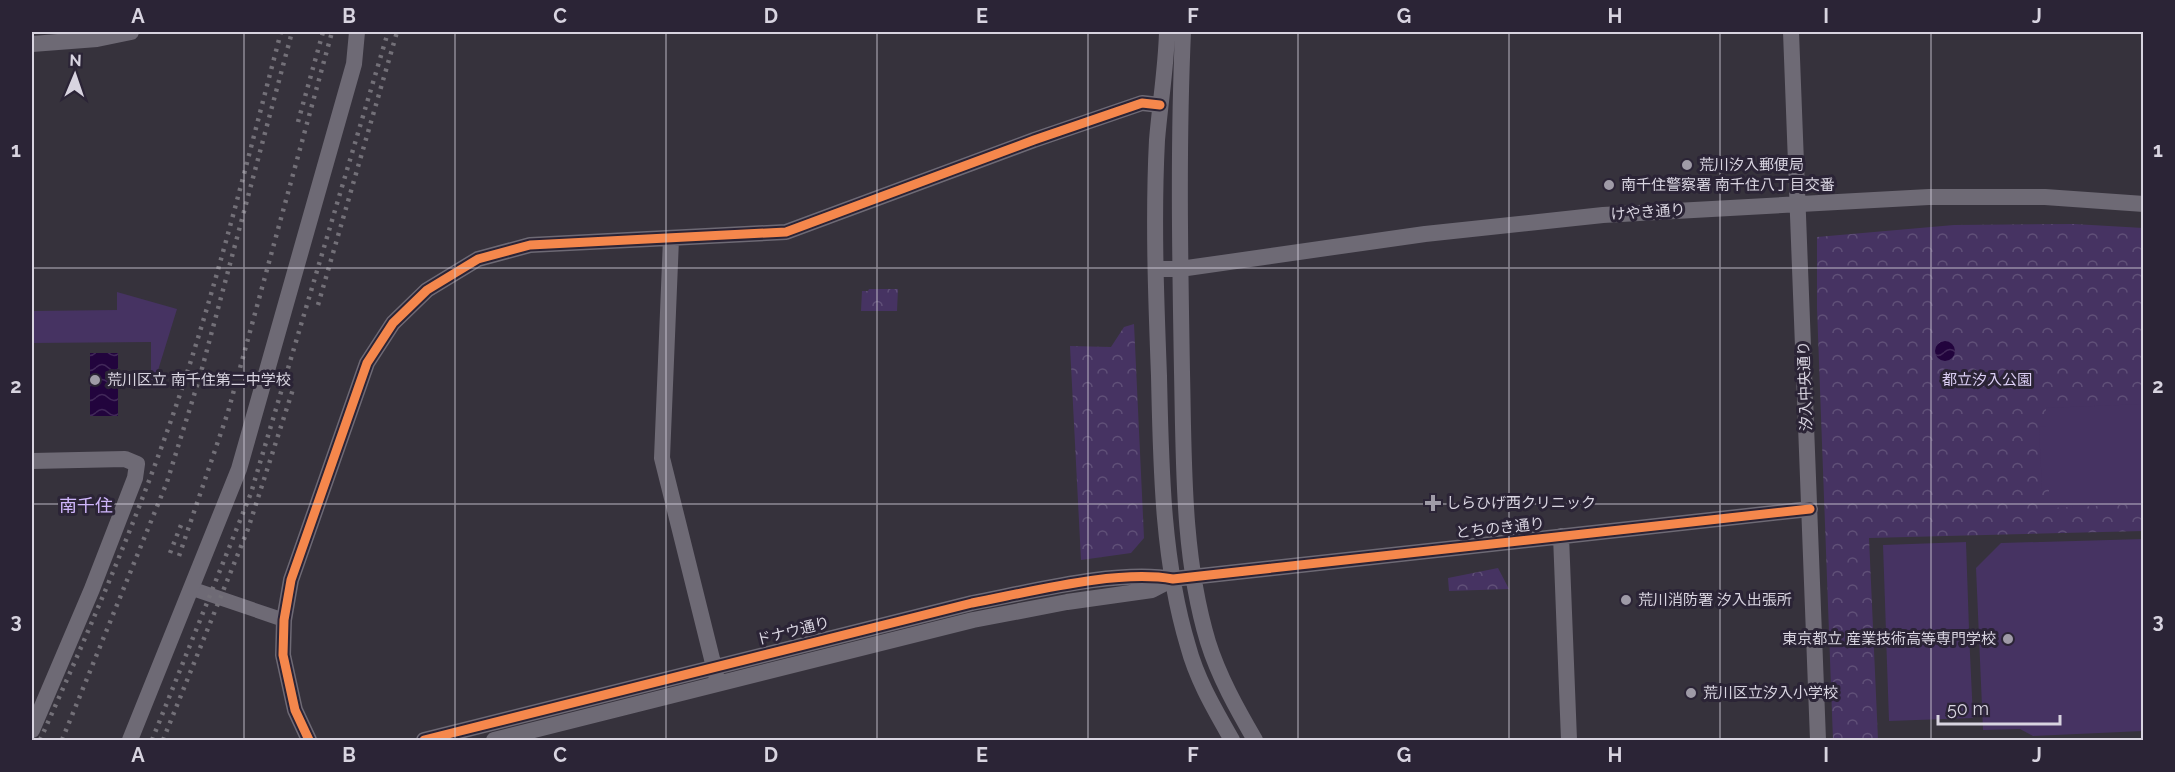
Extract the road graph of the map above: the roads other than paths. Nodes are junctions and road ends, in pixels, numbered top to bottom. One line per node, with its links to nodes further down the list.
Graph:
1 (131, 32): 6 (street)
2 (357, 32): 18 (street)
3 (1167, 32): 7 (street)
4 (1183, 32): 12 (street)
5 (1791, 32): 8 (street, 汐入中央通り)
6 (32, 44)
7 (1160, 105): 10 (street); 11 (street)
8 (1798, 203): 9 (street, けやき通り); 12 (street, けやき通り); 14 (street, 汐入中央通り)
9 (2144, 204)
10 (671, 239): 19 (street); 20 (street)
11 (1156, 269): 12 (street, けやき通り); 17 (street)
12 (1180, 269): 16 (street)
13 (32, 461): 21 (street)
14 (1810, 509): 15 (street, とちのき通り); 29 (street, 汐入中央通り)
15 (1561, 537): 16 (street, とちのき通り); 28 (street)
16 (1194, 576): 17 (street, とちのき通り); 27 (street)
17 (1173, 579): 20 (street); 26 (street)
18 (193, 589): 19 (street); 22 (street)
19 (284, 620): 23 (street)
20 (715, 674): 24 (street); 25 (street)
21 (32, 730)
22 (130, 741)
23 (309, 741)
24 (424, 741)
25 (494, 741)
26 (1232, 741)
27 (1255, 741)
28 (1569, 741)
29 (1818, 741)

